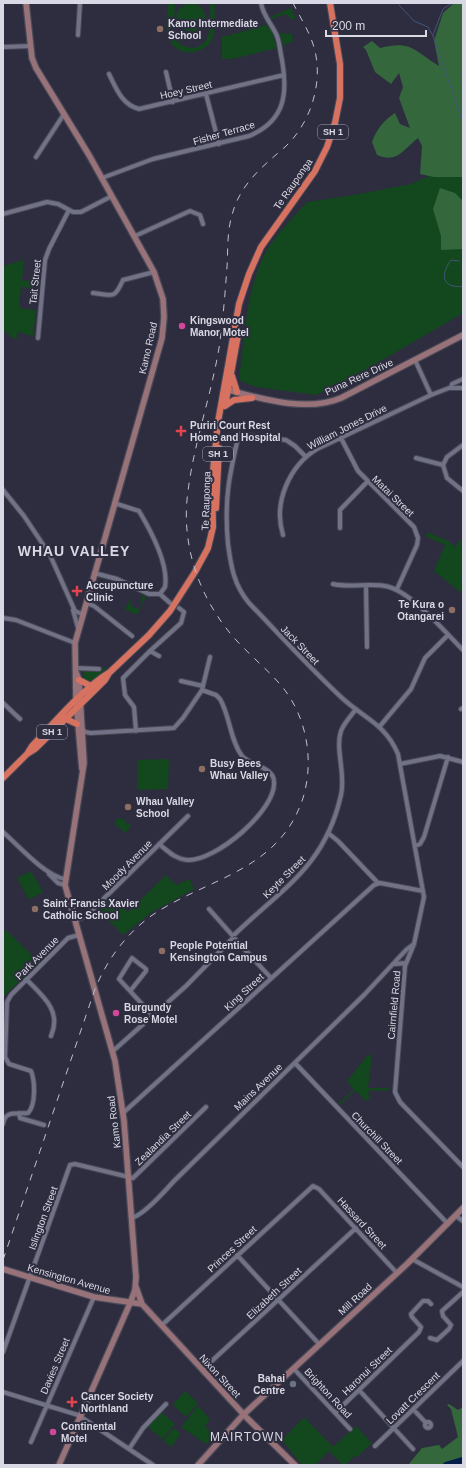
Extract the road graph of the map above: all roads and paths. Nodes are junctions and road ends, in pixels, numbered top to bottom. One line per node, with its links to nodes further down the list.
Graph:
1 (26, 3): 6 (main road, Kamo Road)
2 (80, 3): 5 (street)
3 (261, 3): 10 (street, Fisher Terrace)
4 (330, 3): 24 (highway, Te Rauponga / SH 1)
5 (78, 36)
6 (31, 46): 7 (street); 13 (main road, Kamo Road)
7 (3, 47)
8 (166, 72): 12 (street)
9 (109, 74): 12 (street, Hoey Street)
10 (284, 75): 11 (street, Hoey Street); 14 (street, Fisher Terrace)
11 (206, 94): 12 (street, Hoey Street); 14 (street)
12 (173, 102)
13 (64, 114): 15 (street); 16 (main road, Kamo Road)
14 (219, 144): 16 (street, Fisher Terrace)
15 (36, 157)
16 (102, 178): 17 (main road, Kamo Road)
17 (112, 196): 18 (street); 21 (main road, Kamo Road)
18 (69, 210): 19 (street); 26 (street, Tait Street)
19 (3, 214)
20 (202, 224): 21 (street)
21 (135, 236): 22 (main road, Kamo Road)
22 (154, 272): 23 (street); 45 (main road, Kamo Road)
23 (93, 293)
24 (243, 298): 28 (highway, Te Rauponga / SH 1); 32 (highway, Te Rauponga / SH 1)
25 (463, 335): 27 (main road, Puna Rere Drive)
26 (38, 338)
27 (415, 360): 34 (street); 35 (main road, Puna Rere Drive)
28 (231, 370): 32 (highway, Te Rauponga / SH 1); 33 (highway)
29 (463, 379): 30 (street, William Jones Drive)
30 (451, 388): 31 (street, William Jones Drive); 34 (street, William Jones Drive)
31 (463, 388)
32 (225, 392): 33 (main road, Puna Rere Drive); 35 (main road, Puna Rere Drive); 36 (highway, Te Rauponga / SH 1); 53 (highway, Te Rauponga / SH 1)
33 (237, 392): 35 (main road, Puna Rere Drive)
34 (431, 395): 37 (street, William Jones Drive)
35 (253, 398): 36 (highway)
36 (225, 406): 53 (highway, Te Rauponga / SH 1)
37 (341, 438): 39 (street, William Jones Drive); 42 (street, Matai Street)
38 (463, 445): 41 (street)
39 (306, 457): 47 (street, William Jones Drive); 78 (street, Jack Street)
40 (416, 458): 41 (street)
41 (443, 465): 44 (street)
42 (367, 482): 46 (street); 51 (street, Matai Street)
43 (3, 490): 56 (street)
44 (463, 491)
45 (114, 503): 48 (main road, Kamo Road); 52 (street)
46 (340, 528)
47 (283, 535)
48 (94, 573): 52 (street); 54 (main road, Kamo Road)
49 (332, 584): 50 (street)
50 (366, 586): 51 (street); 64 (street)
51 (397, 589): 61 (street)
52 (160, 594): 55 (street)
53 (177, 601): 71 (highway, Te Rauponga / SH 1)
54 (86, 603): 58 (main road, Kamo Road); 62 (street)
55 (170, 604)
56 (72, 606): 58 (street); 60 (street)
57 (181, 609): 66 (street)
58 (82, 614): 60 (main road, Kamo Road)
59 (3, 618): 63 (street)
60 (78, 629): 63 (main road, Kamo Road)
61 (448, 635): 65 (street); 82 (street)
62 (132, 636)
63 (75, 644): 70 (main road, Kamo Road)
64 (367, 647)
65 (463, 650)
66 (150, 651): 67 (street); 83 (street)
67 (159, 656)
68 (210, 656): 75 (street)
69 (99, 669): 70 (street)
70 (76, 670): 72 (main road, Kamo Road); 77 (main road, Kamo Road)
71 (110, 672): 74 (highway, Te Rauponga / SH 1); 77 (highway, SH 1)
72 (79, 680): 74 (highway); 77 (main road, Kamo Road)
73 (181, 681): 75 (street)
74 (91, 686): 77 (highway, Te Rauponga / SH 1)
75 (203, 688): 83 (street); 95 (street)
76 (3, 703): 79 (street)
77 (78, 703): 80 (highway, SH 1); 81 (main road, Kamo Road); 86 (highway, Te Rauponga / SH 1)
78 (356, 709): 82 (street, Jack Street); 94 (street, Keyte Street)
79 (20, 719)
80 (66, 719): 81 (highway); 86 (highway, SH 1)
81 (80, 726): 84 (street); 85 (main road, Kamo Road); 90 (main road, Kamo Road)
82 (380, 726): 89 (street, Jack Street)
83 (136, 730): 84 (street)
84 (91, 733): 85 (street)
85 (83, 740): 90 (main road, Kamo Road)
86 (27, 754): 91 (highway, SH 1)
87 (448, 757): 88 (street); 89 (street); 96 (street)
88 (463, 762)
89 (400, 764): 96 (street, Jack Street)
90 (82, 770): 97 (main road, Kamo Road)
91 (3, 778)
92 (188, 816): 95 (street, Moody Avenue)
93 (3, 832): 97 (street)
94 (328, 833): 98 (street); 103 (street, Keyte Street)
95 (159, 844): 101 (street, Moody Avenue)
96 (415, 846): 99 (street, Cairnfield Road)
97 (65, 882): 101 (main road, Kamo Road)
98 (378, 883): 99 (street); 107 (street, King Street)
99 (423, 891): 104 (street, Cairnfield Road)
100 (209, 909): 103 (street)
101 (75, 921): 102 (main road, Kamo Road)
102 (79, 935): 108 (street, Park Avenue); 112 (main road, Kamo Road)
103 (234, 937): 107 (street); 110 (street, Keyte Street)
104 (414, 944): 105 (street, Mains Avenue); 106 (street, Cairnfield Road)
105 (396, 962): 106 (street); 113 (street, Mains Avenue)
106 (406, 963): 119 (street, Cairnfield Road)
107 (272, 978): 116 (street, King Street)
108 (27, 980): 111 (street); 115 (street, Park Avenue)
109 (130, 990): 109 (street); 110 (street)
110 (153, 1016): 112 (street, Keyte Street)
111 (51, 1036)
112 (113, 1051): 116 (main road, Kamo Road)
113 (295, 1063): 124 (street, Mains Avenue); 126 (street, Churchill Street)
114 (206, 1107): 120 (street, Zealandia Street)
115 (19, 1113): 117 (street, Park Avenue); 118 (street)
116 (123, 1113): 120 (main road, Kamo Road)
117 (3, 1124)
118 (44, 1125)
119 (463, 1167)
120 (129, 1178): 124 (main road, Kamo Road); 132 (street, Islington Street)
121 (314, 1186): 127 (street, Hassard Street); 128 (street, Princes Street)
122 (463, 1208): 123 (main road, Mill Road)
123 (456, 1216): 125 (street); 126 (main road, Mill Road)
124 (131, 1218): 133 (main road, Kamo Road)
125 (463, 1221)
126 (448, 1224): 129 (main road, Mill Road)
127 (356, 1228): 131 (street, Hassard Street); 137 (street, Elizabeth Street)
128 (237, 1256): 137 (street); 141 (street, Princes Street)
129 (412, 1259): 131 (main road, Mill Road); 134 (street)
130 (3, 1269): 132 (main road, Kensington Avenue)
131 (397, 1273): 143 (main road, Mill Road)
132 (29, 1277): 136 (main road, Kensington Avenue); 144 (street, Islington Street)
133 (136, 1287): 138 (main road, Kamo Road); 139 (main road)
134 (463, 1287)
135 (463, 1292): 142 (street)
136 (94, 1297): 138 (main road, Kensington Avenue); 152 (street, Davies Street)
137 (278, 1300): 143 (street); 147 (street, Elizabeth Street)
138 (131, 1301): 139 (main road); 156 (main road, Kamo Road)
139 (142, 1304): 141 (main road, Nixon Street)
140 (431, 1304): 148 (street, Haronui Street)
141 (162, 1325): 147 (main road, Nixon Street)
142 (430, 1338)
143 (320, 1345): 146 (main road, Mill Road)
144 (3, 1352)
145 (463, 1361): 153 (street, Lovatt Crescent)
146 (294, 1369): 150 (main road, Mill Road); 154 (street, Brighton Road)
147 (202, 1370): 155 (main road, Nixon Street)
148 (359, 1390): 154 (street, Haronui Street); 159 (street)
149 (3, 1392): 152 (street)
150 (258, 1402): 155 (main road, Mill Road); 158 (main road, Mill Road)
151 (166, 1404): 164 (street)
152 (47, 1405): 156 (street); 161 (street, Davies Street)
153 (413, 1409): 157 (street); 159 (street, Lovatt Crescent)
154 (335, 1413): 160 (street, Brighton Road)
155 (243, 1415): 158 (main road, Nixon Street); 167 (main road, Mill Road)
156 (80, 1416): 164 (street); 165 (main road, Kamo Road)
157 (426, 1423)
158 (252, 1424): 168 (main road, Nixon Street)
159 (394, 1427): 162 (street, Lovatt Crescent); 163 (street)
160 (350, 1429)
161 (31, 1442)
162 (375, 1446)
163 (413, 1448)
164 (129, 1450): 166 (street)
165 (59, 1465)
166 (153, 1465)
167 (198, 1465)
168 (295, 1465)

